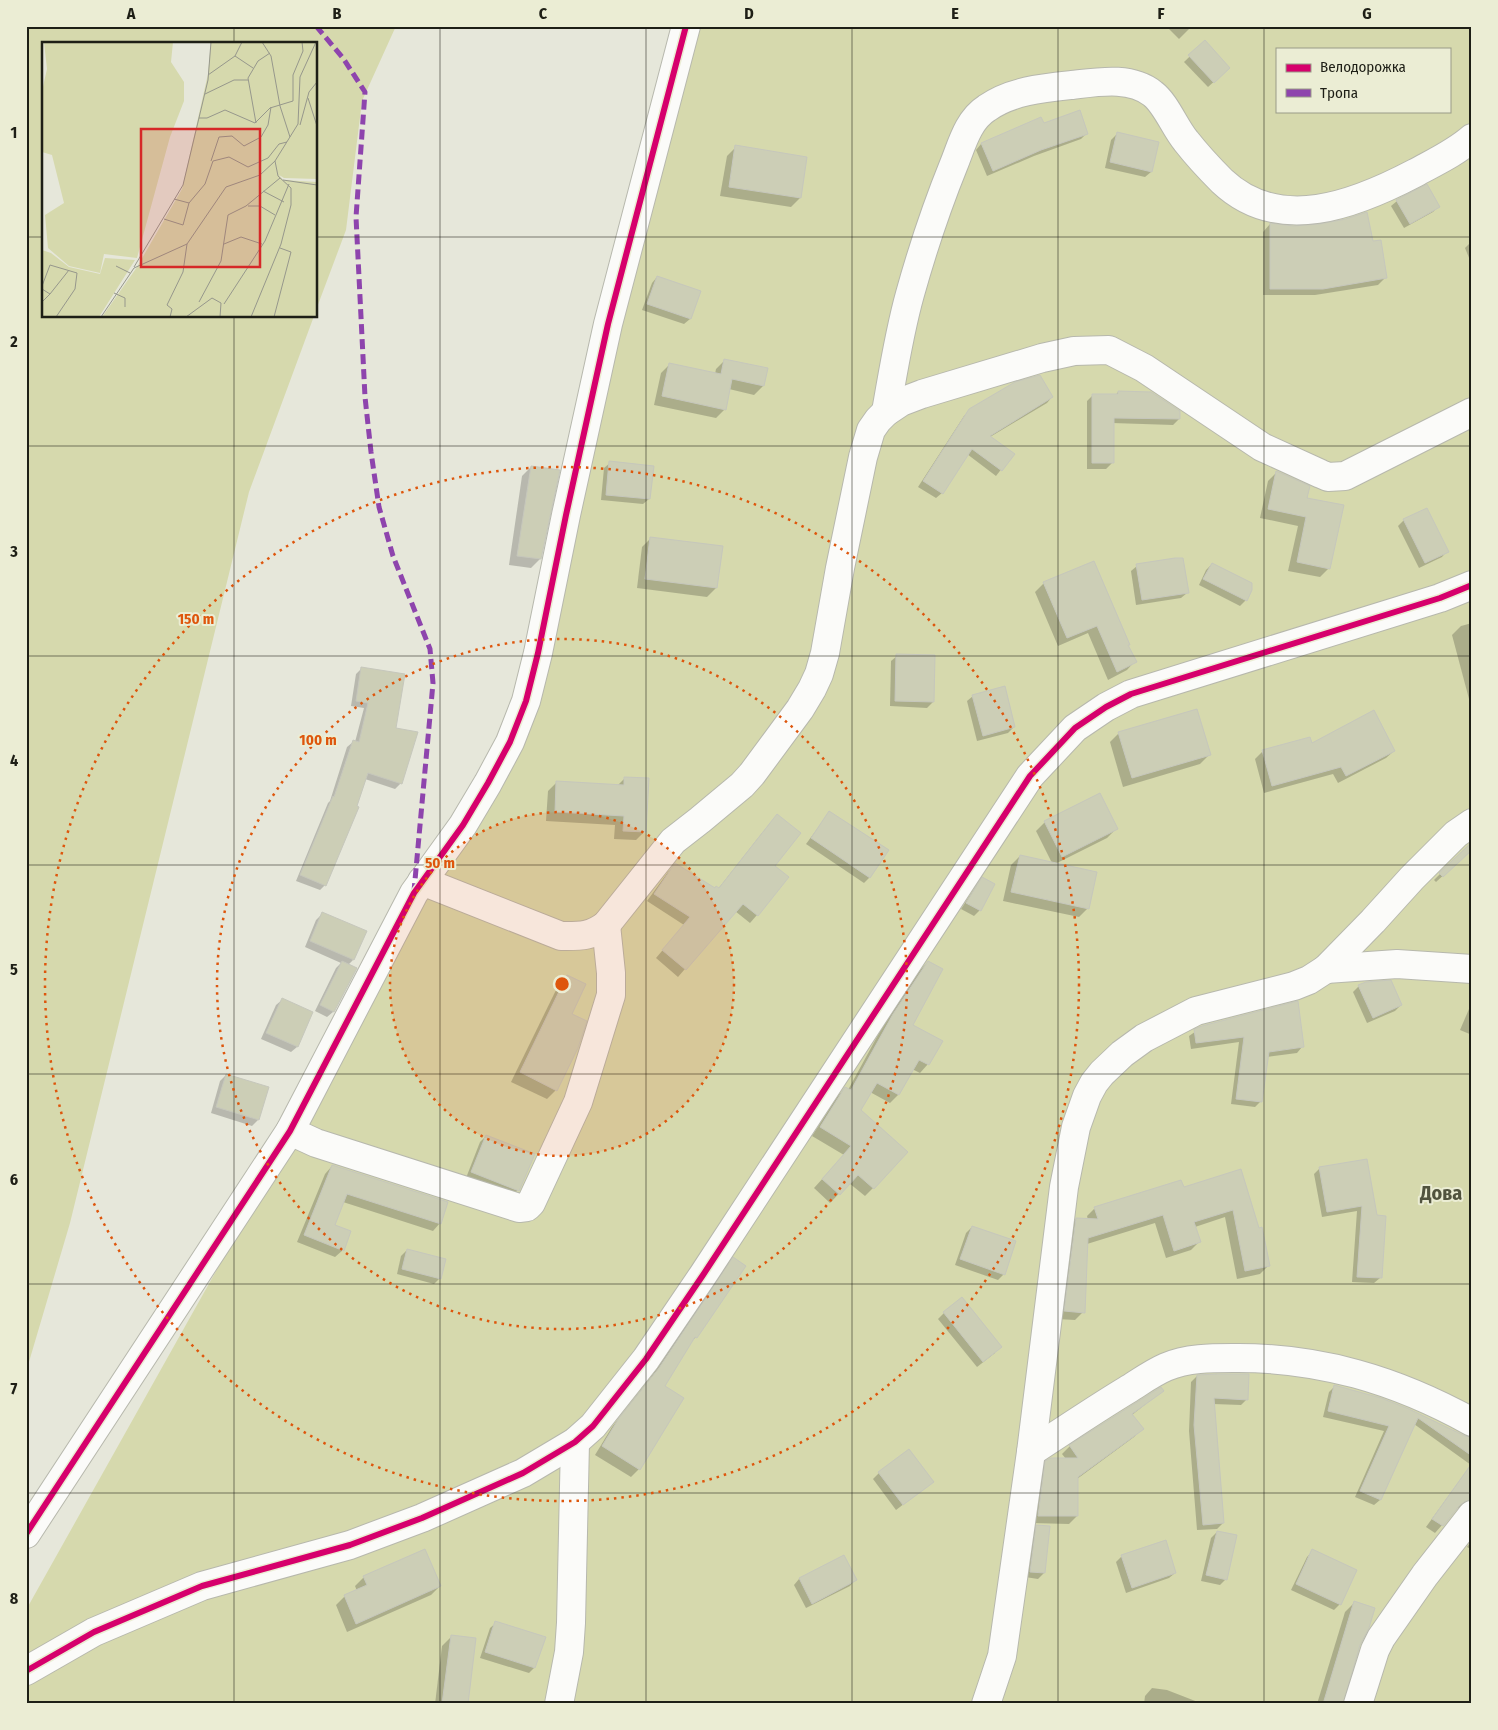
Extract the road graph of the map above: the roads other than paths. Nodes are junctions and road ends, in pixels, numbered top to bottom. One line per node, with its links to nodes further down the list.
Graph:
1 (686, 26): 7 (street)
2 (1472, 138): 3 (street)
3 (886, 412): 4 (street); 8 (street)
4 (1472, 412)
5 (1472, 586): 13 (street)
6 (1472, 823): 9 (street)
7 (422, 881): 8 (street); 11 (street)
8 (606, 926): 11 (street)
9 (1326, 969): 10 (street); 14 (street)
10 (1472, 970)
11 (290, 1131): 16 (street)
12 (1472, 1422): 14 (street)
13 (575, 1442): 17 (street); 18 (street)
14 (1031, 1452): 19 (street)
15 (1472, 1515): 20 (street)
16 (26, 1534)
17 (26, 1671)
18 (560, 1704)
19 (986, 1704)
20 (1358, 1704)

